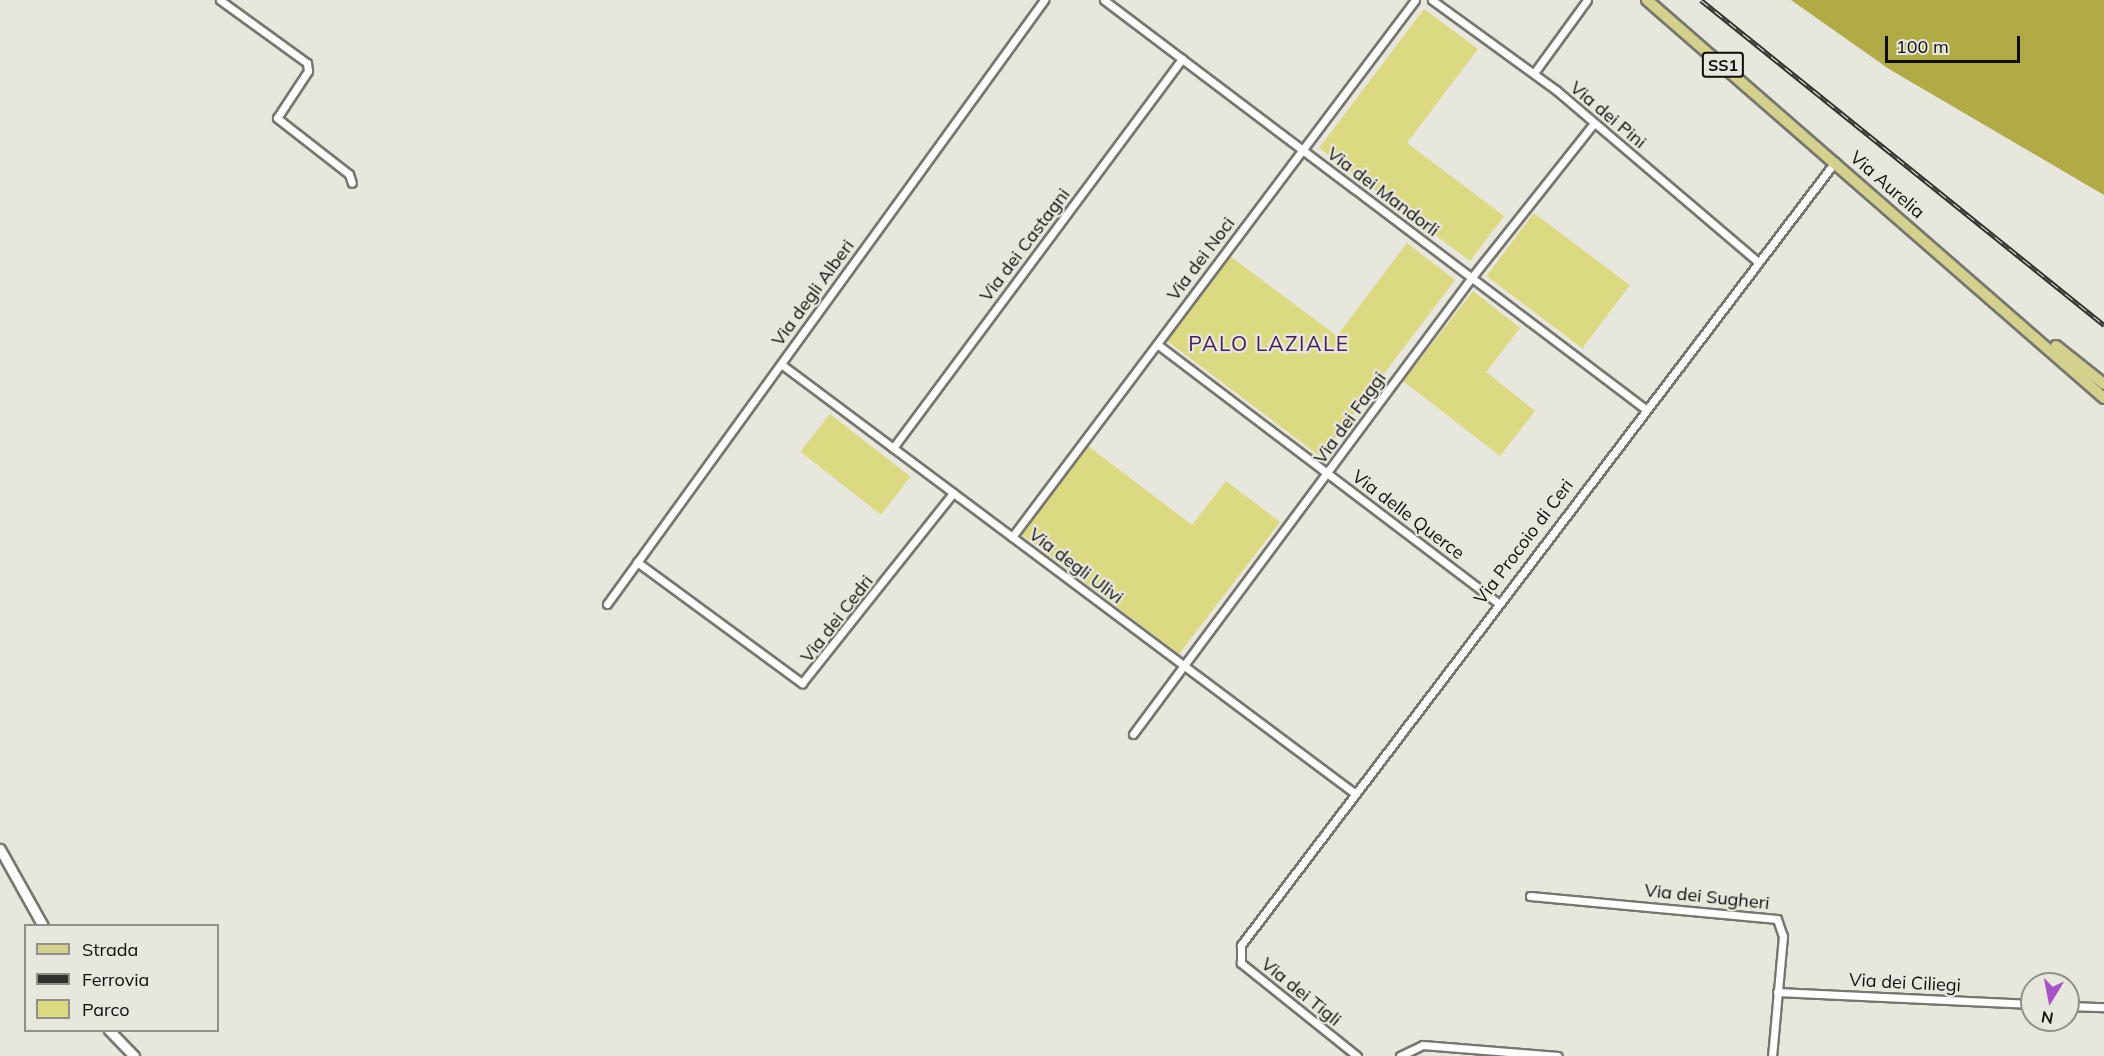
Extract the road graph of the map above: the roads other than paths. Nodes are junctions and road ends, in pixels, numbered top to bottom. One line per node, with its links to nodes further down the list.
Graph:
1 (220, 0): 13 (street)
2 (1044, 0): 18 (street, Via degli Alberi)
3 (1104, 0): 8 (street, Via dei Mandorli)
4 (1415, 0): 11 (street, Via dei Noci)
5 (1432, 0): 9 (street, Via dei Pini)
6 (1587, 0): 9 (street)
7 (1647, 0): 12 (main road, Via Aurelia / SS1)
8 (1182, 59): 11 (street, Via dei Mandorli); 22 (street, Via dei Castagni)
9 (1534, 73): 10 (street, Via dei Pini)
10 (1594, 123): 14 (street, Via dei Pini); 15 (street, Via dei Faggi)
11 (1301, 150): 15 (street, Via dei Mandorli); 17 (street, Via dei Noci)
12 (1835, 162): 14 (street, Via Procoio di Ceri); 16 (main road, Via Aurelia / SS1)
13 (352, 183)
14 (1757, 261): 21 (street, Via Procoio di Ceri)
15 (1472, 277): 21 (street, Via dei Mandorli); 23 (street, Via dei Faggi)
16 (2017, 318): 19 (main road); 20 (main road, Via Aurelia / SS1)
17 (1157, 344): 23 (street, Via delle Querce); 25 (street, Via dei Noci)
18 (781, 363): 22 (street, Via degli Ulivi); 26 (street, Via degli Alberi)
19 (2104, 384)
20 (2104, 398)
21 (1644, 408): 27 (street, Via Procoio di Ceri)
22 (893, 448): 24 (street, Via degli Ulivi)
23 (1328, 473): 27 (street, Via delle Querce); 29 (street, Via dei Faggi)
24 (953, 493): 25 (street, Via degli Ulivi); 26 (street, Via dei Cedri)
25 (1012, 537): 29 (street, Via degli Ulivi)
26 (637, 562): 28 (street, Via degli Alberi)
27 (1497, 602): 31 (street, Via Procoio di Ceri)
28 (607, 604)
29 (1183, 665): 30 (street, Via dei Faggi); 31 (street, Via degli Ulivi)
30 (1132, 734)
31 (1353, 792): 35 (street, Via Procoio di Ceri)
32 (0, 849): 34 (street)
33 (1530, 896): 36 (street, Via dei Sugheri)
34 (42, 924)
35 (1241, 945): 42 (street, Via dei Tigli)
36 (1778, 992): 37 (street, Via dei Ciliegi); 45 (street, Via dei Sugheri)
37 (2020, 1003)
38 (2080, 1007): 39 (street)
39 (2104, 1008)
40 (111, 1032): 41 (street)
41 (134, 1056)
42 (1357, 1056)
43 (1400, 1056): 44 (street)
44 (1558, 1056)
45 (1772, 1056)

